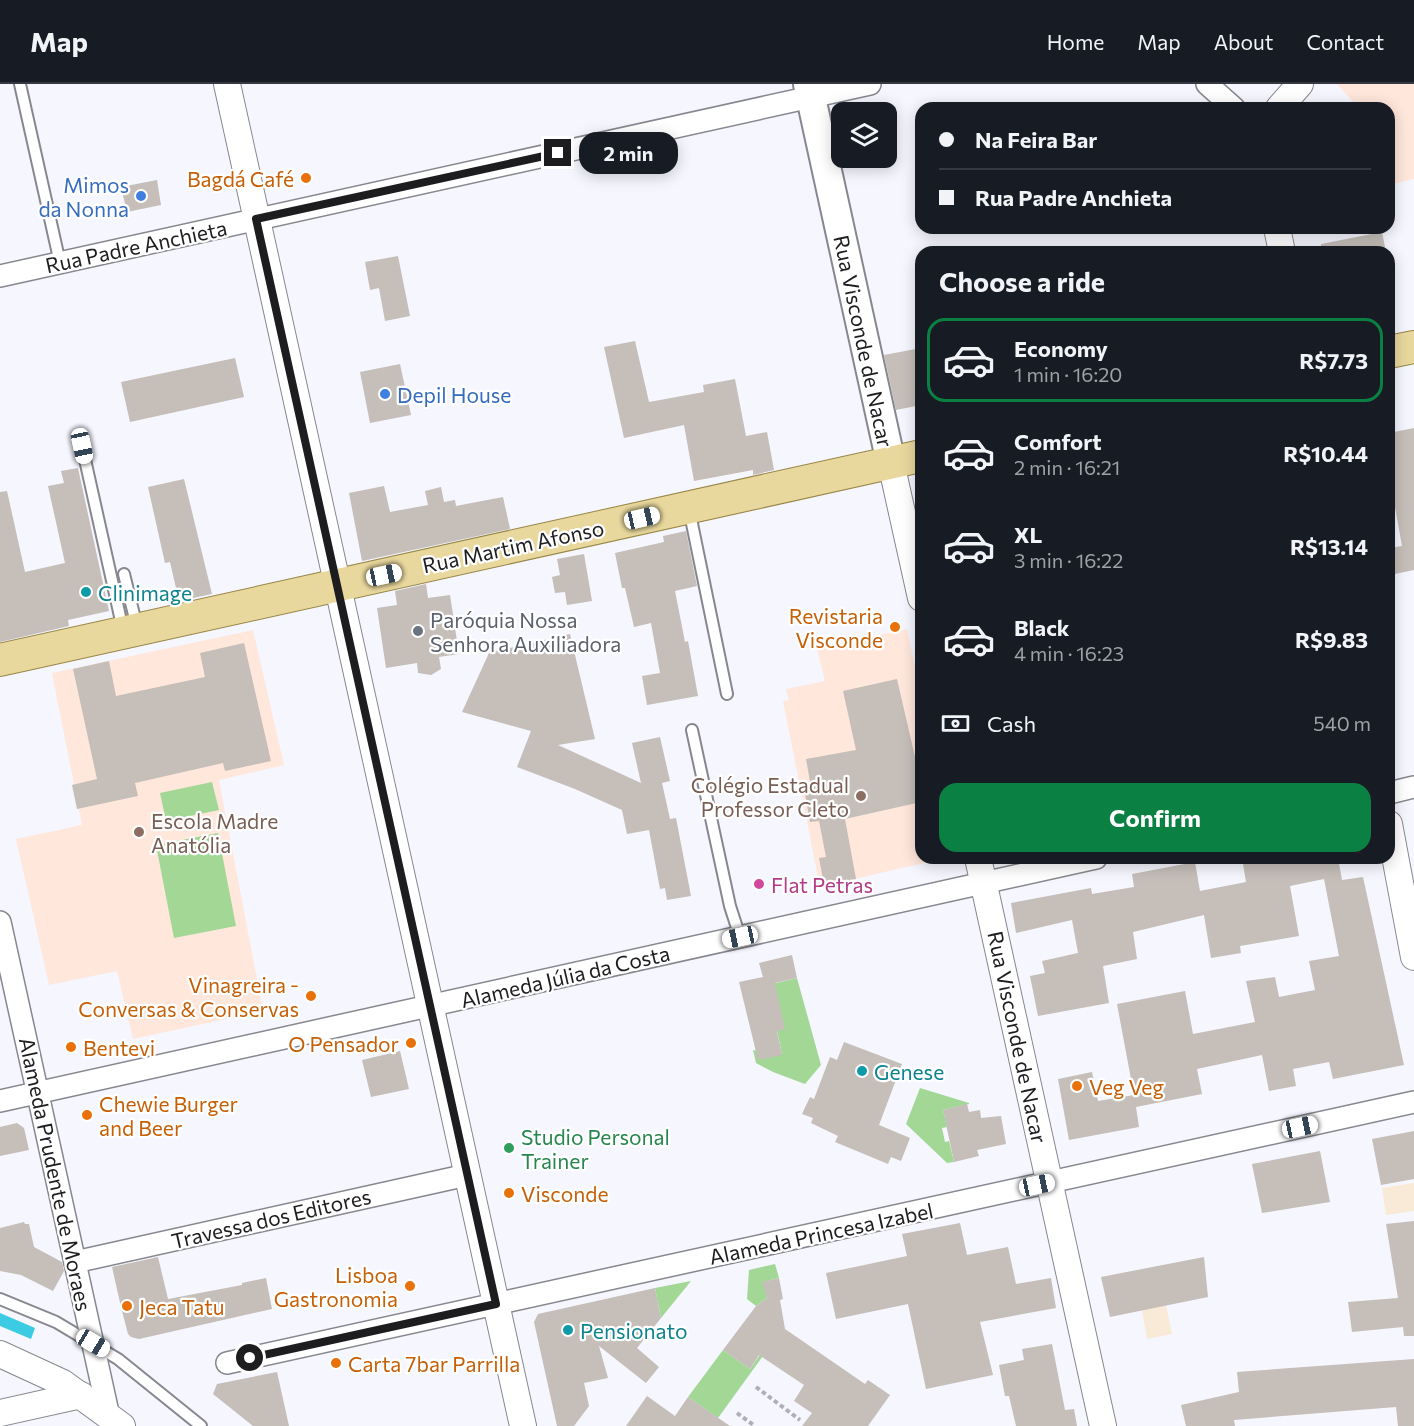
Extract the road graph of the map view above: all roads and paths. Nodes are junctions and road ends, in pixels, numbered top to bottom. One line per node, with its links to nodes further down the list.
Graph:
1 (20, 84): 10 (lane)
2 (227, 84): 9 (street)
3 (870, 84): 6 (street, Rua Padre Anchieta)
4 (1207, 84): 7 (street)
5 (1300, 84): 8 (street)
6 (809, 91): 9 (street, Rua Padre Anchieta); 15 (main road, Rua Visconde de Nacar)
7 (1227, 102)
8 (1284, 102)
9 (256, 219): 10 (street, Rua Padre Anchieta); 19 (street)
10 (60, 262): 11 (street, Rua Padre Anchieta)
11 (0, 276)
12 (1414, 347): 13 (main road)
13 (1395, 351)
14 (82, 446): 20 (lane)
15 (906, 460): 16 (main road, Rua Martim Afonso); 17 (street, Rua Visconde de Nacar)
16 (688, 508): 19 (main road, Rua Martim Afonso); 22 (lane)
17 (915, 543)
18 (124, 574): 20 (lane)
19 (337, 585): 20 (main road, Rua Martim Afonso); 33 (street)
20 (130, 631): 21 (main road, Rua Martim Afonso)
21 (0, 660)
22 (727, 694)
23 (692, 730): 31 (lane)
24 (1414, 787): 25 (street)
25 (1395, 792)
26 (1395, 856): 32 (street)
27 (979, 864): 29 (street, Rua Visconde de Nacar)
28 (1069, 864): 29 (street, Alameda Júlia da Costa)
29 (984, 883): 31 (street, Alameda Júlia da Costa); 38 (street, Rua Visconde de Nacar)
30 (0, 922): 34 (street, Alameda Prudente de Moraes)
31 (740, 937): 33 (street, Alameda Júlia da Costa)
32 (1414, 957)
33 (430, 1006): 34 (street, Alameda Júlia da Costa); 37 (street)
34 (38, 1093): 35 (street, Alameda Júlia da Costa); 39 (street, Alameda Prudente de Moraes)
35 (0, 1101)
36 (1414, 1102): 38 (street, Alameda Princesa Izabel)
37 (467, 1175): 39 (street, Travessa dos Editores); 41 (street)
38 (1050, 1182): 41 (street, Alameda Princesa Izabel); 54 (street, Rua Visconde de Nacar)
39 (75, 1262): 42 (street, Alameda Prudente de Moraes)
40 (0, 1299): 42 (lane)
41 (496, 1304): 44 (street, Alameda Princesa Izabel); 52 (street)
42 (93, 1343): 50 (street, Alameda Prudente de Moraes); 51 (lane)
43 (0, 1354): 46 (street)
44 (227, 1363)
45 (756, 1387): 49 (path)
46 (81, 1395): 47 (street); 50 (street)
47 (0, 1413)
48 (737, 1413): 53 (path)
49 (800, 1420)
50 (114, 1423)
51 (201, 1426)
52 (523, 1426)
53 (755, 1426)
54 (1103, 1426)

